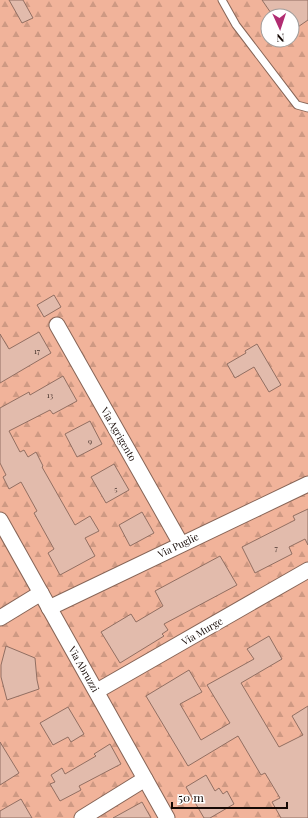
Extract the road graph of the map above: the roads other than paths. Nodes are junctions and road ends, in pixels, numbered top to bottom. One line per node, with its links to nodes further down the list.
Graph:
1 (222, 0): 2 (lane)
2 (308, 108)
3 (56, 325): 6 (street, Via Agrigento)
4 (308, 484): 6 (street, Via Puglie)
5 (0, 520): 8 (street, Via Abruzzi)
6 (181, 544): 9 (street, Via Puglie)
7 (308, 570): 11 (street, Via Murge)
8 (41, 593): 9 (street, Via Abruzzi); 10 (street)
9 (49, 608): 11 (street, Via Abruzzi)
10 (0, 618)
11 (97, 692): 12 (street, Via Abruzzi)
12 (145, 779): 13 (street); 14 (street, Via Abruzzi)
13 (82, 818)
14 (167, 818)

